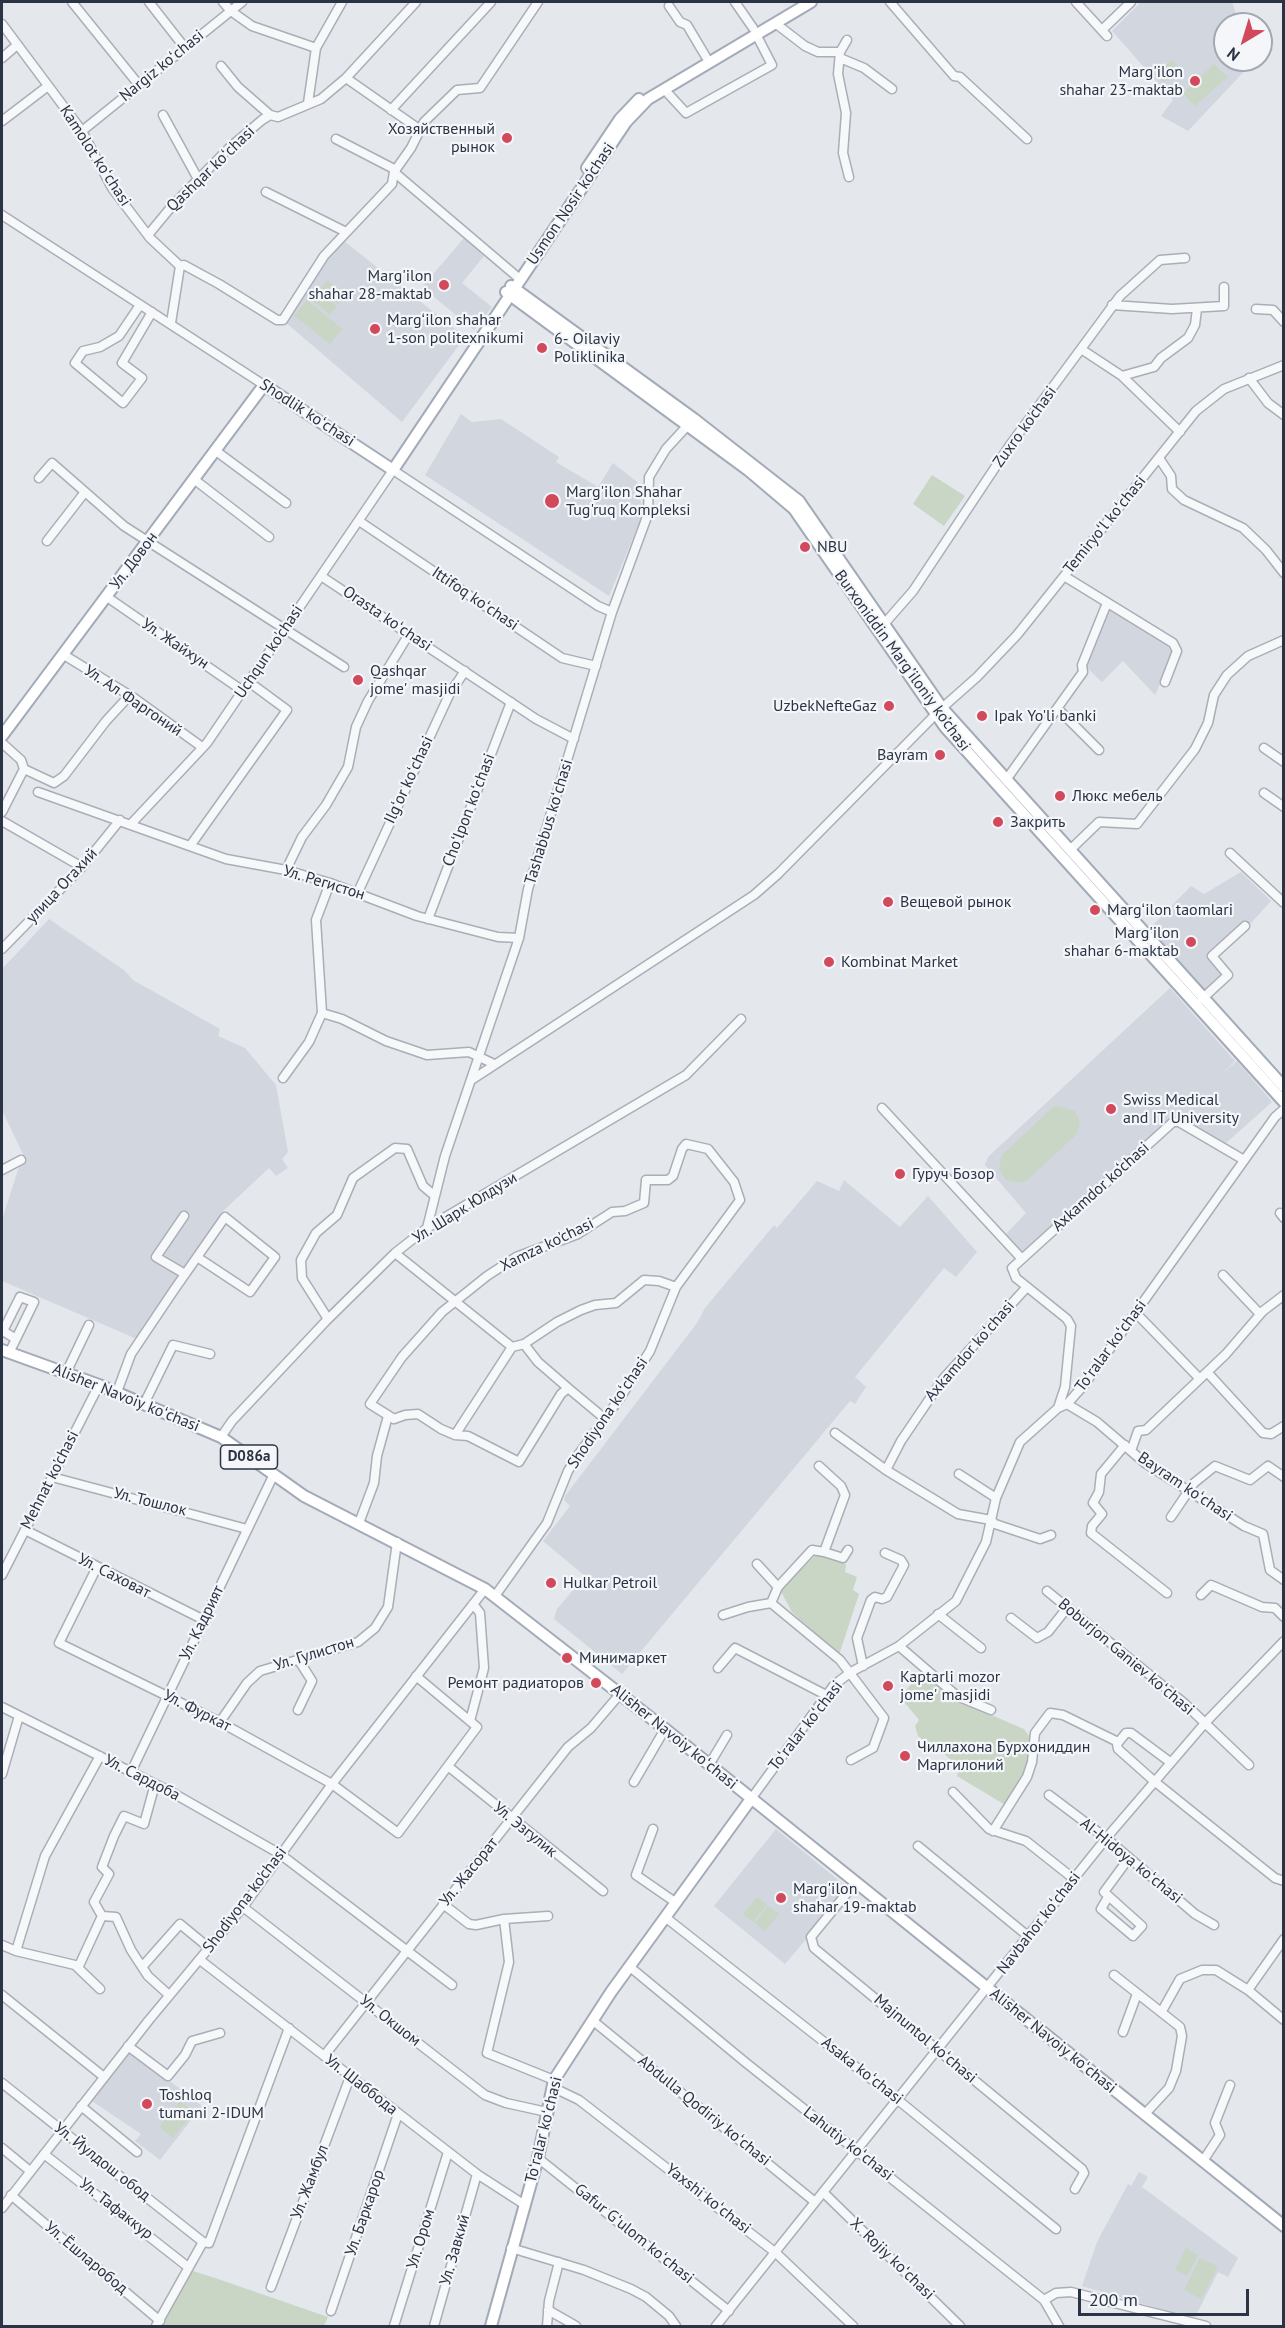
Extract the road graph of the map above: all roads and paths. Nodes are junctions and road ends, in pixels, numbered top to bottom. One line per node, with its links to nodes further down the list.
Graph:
1 (72, 2): 30 (street)
2 (149, 2): 23 (street)
3 (223, 2): 16 (street)
4 (242, 2): 16 (street, Nargiz koʻchasi)
5 (342, 2): 24 (street)
6 (416, 2): 29 (street, Qashqar koʻchasi)
7 (490, 2): 35 (street)
8 (538, 2): 39 (street)
9 (735, 2): 19 (street)
10 (797, 2): 19 (main road, Usmon Nosir ko‘chasi)
11 (811, 2): 17 (main road, Usmon Nosir ko‘chasi)
12 (890, 2): 42 (street)
13 (1076, 2): 14 (street)
14 (1131, 2)
15 (669, 6): 26 (street)
16 (231, 11): 23 (street, Nargiz koʻchasi); 24 (street)
17 (775, 23): 19 (main road, Usmon Nosir ko‘chasi); 25 (street)
18 (2, 24): 22 (street, Kamolot koʻchasi)
19 (754, 31): 21 (main road, Usmon Nosir ko‘chasi); 33 (street)
20 (847, 40): 25 (street)
21 (733, 44): 26 (main road, Usmon Nosir ko‘chasi); 33 (main road, Usmon Nosir ko‘chasi)
22 (17, 45): 27 (street); 31 (street, Kamolot koʻchasi)
23 (185, 48): 30 (street, Nargiz koʻchasi)
24 (316, 48): 34 (street)
25 (840, 55): 32 (street); 44 (street)
26 (706, 57): 52 (main road, Usmon Nosir ko‘chasi)
27 (2, 58)
28 (221, 66): 37 (street)
29 (346, 78): 34 (street, Qashqar koʻchasi); 35 (street)
30 (139, 85): 40 (street, Nargiz koʻchasi)
31 (48, 86): 38 (street); 40 (street, Kamolot koʻchasi)
32 (892, 88)
33 (664, 89): 52 (main road, Usmon Nosir ko‘chasi)
34 (308, 104): 37 (street, Qashqar koʻchasi)
35 (391, 110): 39 (street)
36 (163, 115): 45 (street)
37 (270, 116): 45 (street, Qashqar koʻchasi)
38 (2, 121)
39 (419, 129): 43 (street)
40 (82, 131): 49 (street, Kamolot koʻchasi)
41 (336, 139): 43 (street)
42 (1028, 139)
43 (395, 171): 48 (street); 52 (street)
44 (849, 177)
45 (198, 179): 49 (street, Qashqar koʻchasi)
46 (266, 192): 48 (street)
47 (2, 214): 54 (street, Shodlik koʻchasi)
48 (346, 232): 51 (street)
49 (148, 235): 51 (street, Kamolot koʻchasi)
50 (1185, 258): 55 (street, Zuxro ko'chasi)
51 (180, 266): 60 (street)
52 (513, 287): 67 (main road, Burxoniddin Marg’iloniy ko’chasi); 71 (main road, Usmon Nosir ko‘chasi)
53 (1224, 287): 56 (street)
54 (140, 305): 58 (street, Shodlik koʻchasi); 58 (street)
55 (1112, 305): 56 (street); 61 (street, Zuxro ko'chasi)
56 (1197, 309): 63 (street)
57 (1256, 309): 59 (street)
58 (152, 312): 60 (street, Shodlik koʻchasi)
59 (1284, 322)
60 (171, 323): 65 (street, Shodlik koʻchasi)
61 (1082, 348): 63 (street); 86 (street, Zuxro ko'chasi)
62 (1284, 365): 64 (street, Temiryoʻl koʻchasi)
63 (1122, 376): 68 (street)
64 (1249, 378): 66 (street); 68 (street, Temiryoʻl koʻchasi)
65 (264, 386): 69 (main road, Ул. Довон); 71 (main road, Shodlik koʻchasi)
66 (1284, 415)
67 (691, 422): 85 (street, Tashabbus koʻchasi); 86 (main road, Burxoniddin Marg’iloniy ko’chasi); 100 (main road, Burxoniddin Marg’iloniy ko’chasi)
68 (1180, 432): 70 (street, Temiryoʻl koʻchasi)
69 (216, 451): 73 (main road, Ул. Довон); 75 (street)
70 (1159, 458): 80 (street); 82 (street, Temiryoʻl koʻchasi)
71 (393, 470): 76 (street, Uchqun ko'chasi); 85 (street, Shodlik koʻchasi)
72 (39, 478): 74 (street)
73 (195, 480): 77 (street); 79 (main road, Ул. Довон)
74 (85, 492): 78 (street); 79 (street)
75 (286, 503)
76 (358, 521): 81 (street, Uchqun ko'chasi); 91 (street, Ittifoq koʻchasi)
77 (269, 537)
78 (47, 541)
79 (148, 543): 83 (main road, Ул. Довон); 87 (street)
80 (1284, 573)
81 (321, 576): 87 (street, Uchqun ko'chasi); 88 (street, Orasta koʻchasi)
82 (1064, 576): 84 (street); 100 (street, Temiryoʻl koʻchasi)
83 (107, 597): 90 (main road, Ул. Довон); 96 (street, Ул. Жайхун)
84 (1107, 603): 95 (street); 99 (street)
85 (612, 612): 91 (street, Tashabbus koʻchasi)
86 (885, 623): 100 (main road, Burxoniddin Marg’iloniy ko’chasi)
87 (284, 631): 92 (street); 94 (street, Uchqun ko'chasi)
88 (409, 634): 93 (street, Orasta koʻchasi); 121 (street)
89 (1284, 640): 118 (street)
90 (64, 655): 97 (street, Ул. Ал Фаргоний); 101 (main road, Ул. Довон)
91 (596, 666): 102 (street, Tashabbus koʻchasi)
92 (344, 667)
93 (465, 671): 98 (street, Orasta koʻchasi); 123 (street, Ilgʻor koʻchasi)
94 (249, 682): 96 (street, Uchqun ko'chasi); 117 (street)
95 (1165, 682)
96 (243, 691): 104 (street, Uchqun ko'chasi)
97 (130, 695): 104 (street, Ул. Ал Фаргоний); 108 (street)
98 (511, 702): 102 (street, Orasta koʻchasi); 125 (street, Choʻlpon koʻchasi)
99 (1058, 709): 106 (street); 109 (street)
100 (939, 711): 109 (main road, Burxoniddin Marg’iloniy ko’chasi); 133 (street, Temiryoʻl koʻchasi); 137 (main road, Burxoniddin Marg’iloniy ko’chasi)
101 (2, 736)
102 (574, 739): 127 (street, Tashabbus koʻchasi)
103 (2, 743): 108 (street)
104 (202, 747): 116 (street, Uchqun ko'chasi)
105 (1264, 748): 107 (street)
106 (1099, 750)
107 (1284, 764)
108 (24, 769): 113 (street)
109 (1006, 780): 118 (main road, Burxoniddin Marg’iloniy ko’chasi)
110 (38, 792): 114 (street, Ул. Регистон)
111 (1264, 793): 112 (street)
112 (1284, 807)
113 (2, 812)
114 (120, 820): 116 (street, Ул. Регистон); 120 (street, улица Огахий)
115 (2, 821): 120 (street)
116 (131, 824): 117 (street, Ул. Регистон)
117 (190, 846): 121 (street, Ул. Регистон)
118 (1070, 850): 129 (main road, Burxoniddin Marg’iloniy ko’chasi)
119 (1230, 854): 124 (street)
120 (82, 867): 128 (street, улица Огахий)
121 (286, 870): 122 (street, Ул. Регистон)
122 (330, 883): 123 (street, Ул. Регистон); 130 (street)
123 (358, 892): 125 (street, Ул. Регистон)
124 (1282, 898)
125 (428, 919): 127 (street, Ул. Регистон)
126 (1245, 926): 129 (street)
127 (519, 938): 132 (street, Tashabbus koʻchasi)
128 (2, 949)
129 (1202, 999): 136 (main road, Burxoniddin Marg’iloniy ko’chasi)
130 (322, 1013): 132 (street); 134 (street)
131 (741, 1019): 146 (street, Ул. Шарк Юлдузи)
132 (480, 1057): 133 (street); 135 (street, Tashabbus koʻchasi)
133 (494, 1064): 135 (street, Temiryoʻl koʻchasi)
134 (283, 1078)
135 (473, 1079): 143 (street, Tashabbus koʻchasi)
136 (1284, 1087)
137 (1284, 1102)
138 (882, 1108): 149 (street)
139 (1284, 1109): 141 (street, Toʻralar koʻchasi)
140 (21, 1160): 142 (street)
141 (1244, 1160): 149 (street, Axkamdor ko‘chasi); 156 (street, Toʻralar koʻchasi)
142 (2, 1170)
143 (435, 1196): 146 (street, Tashabbus koʻchasi); 158 (street)
144 (741, 1200): 152 (street, Shodiyona koʻchasi); 155 (street, Xamza ko'chasi)
145 (184, 1216): 150 (street)
146 (427, 1228): 147 (street, Ул. Шарк Юлдузи)
147 (395, 1253): 155 (street); 158 (street, Ул. Шарк Юлдузи)
148 (197, 1257): 148 (street); 150 (street)
149 (1022, 1259): 153 (street)
150 (185, 1274): 170 (street)
151 (1223, 1275): 157 (street)
152 (676, 1287): 161 (street); 175 (street, Shodiyona koʻchasi)
153 (1026, 1287): 173 (street); 182 (street, Axkamdor koʻchasi)
154 (1284, 1295): 157 (street)
155 (456, 1300): 162 (street); 174 (street, Xamza ko'chasi)
156 (1136, 1313): 167 (street); 172 (street, Toʻralar koʻchasi)
157 (1260, 1314): 165 (street)
158 (328, 1319): 179 (street, Ул. Шарк Юлдузи)
159 (89, 1325): 166 (street)
160 (16, 1339): 160 (street); 163 (street)
161 (525, 1344): 162 (street); 169 (street)
162 (512, 1347): 178 (street)
163 (5, 1352): 166 (main road, Alisher Navoiy koʻchasi / D086a)
164 (210, 1354): 171 (street)
165 (1207, 1372): 167 (street); 176 (street)
166 (66, 1373): 168 (main road, Alisher Navoiy koʻchasi / D086a)
167 (1199, 1378): 180 (street)
168 (99, 1385): 170 (main road, Alisher Navoiy koʻchasi / D086a); 185 (street, Mehnat ko'chasi)
169 (568, 1388): 175 (street); 178 (street)
170 (117, 1392): 171 (main road, Alisher Navoiy koʻchasi / D086a)
171 (144, 1404): 179 (main road, Alisher Navoiy koʻchasi / D086a)
172 (1067, 1404): 173 (street, Toʻralar koʻchasi); 180 (street, Bayram koʻchasi)
173 (1058, 1408): 188 (street, Toʻralar koʻchasi)
174 (388, 1416): 178 (street); 191 (street)
175 (604, 1418): 208 (street, Shodiyona koʻchasi)
176 (1284, 1426)
177 (835, 1433): 182 (street)
178 (455, 1435)
179 (222, 1437): 183 (main road, Alisher Navoiy koʻchasi / D086a)
180 (1128, 1448): 187 (street, Bayram koʻchasi); 206 (street)
181 (819, 1466): 197 (street)
182 (886, 1470): 190 (street)
183 (274, 1474): 191 (main road, Alisher Navoiy koʻchasi / D086a); 192 (street, Ул. Кадрият)
184 (959, 1474): 188 (street)
185 (52, 1477): 192 (street, Ул. Тошлок); 193 (street, Mehnat ko'chasi)
186 (1284, 1477): 187 (street)
187 (1188, 1490): 189 (street); 202 (street, Bayram koʻchasi)
188 (996, 1498): 190 (street, Toʻralar koʻchasi)
189 (1171, 1517)
190 (991, 1520): 194 (street); 212 (street, Toʻralar koʻchasi)
191 (358, 1523): 195 (main road, Alisher Navoiy koʻchasi / D086a)
192 (248, 1529): 216 (street, Ул. Кадрият)
193 (25, 1530): 200 (street, Ул. Саховат); 201 (street, Mehnat ko'chasi)
194 (1051, 1535)
195 (398, 1542): 204 (main road, Alisher Navoiy koʻchasi / D086a); 220 (street, Ул. Гулистон)
196 (848, 1550): 197 (street)
197 (824, 1552): 203 (street)
198 (885, 1553): 221 (street)
199 (756, 1564): 203 (street)
200 (96, 1569): 216 (street, Ул. Саховат); 227 (street, Ул. Фуркат)
201 (2, 1575)
202 (1284, 1580)
203 (778, 1587): 210 (street)
204 (485, 1589): 208 (main road, Alisher Navoiy koʻchasi / D086a); 209 (street, Shodiyona ko'chasi)
205 (1047, 1591): 211 (street, Boburjon Ganiev koʻchasi)
206 (1167, 1593)
207 (1201, 1595): 214 (street)
208 (495, 1596): 225 (main road, Alisher Navoiy koʻchasi / D086a)
209 (473, 1604): 224 (street, Shodiyona ko'chasi); 232 (street)
210 (771, 1604): 213 (street); 223 (street)
211 (1067, 1608): 215 (street); 234 (street, Boburjon Ganiev koʻchasi)
212 (938, 1614): 218 (street, Toʻralar koʻchasi); 219 (street)
213 (723, 1615)
214 (1284, 1617)
215 (1011, 1618)
216 (204, 1620): 227 (street, Ул. Кадрият)
217 (1284, 1641): 234 (street, Navbahor koʻchasi)
218 (899, 1646): 221 (street, Toʻralar koʻchasi); 230 (street)
219 (981, 1648)
220 (298, 1659): 229 (street); 233 (street, Ул. Гулистон)
221 (863, 1666): 223 (street, Toʻralar koʻchasi)
222 (718, 1668): 226 (street)
223 (851, 1672): 226 (street, Toʻralar koʻchasi); 239 (street)
224 (416, 1676): 232 (street); 249 (street, Shodiyona ko'chasi)
225 (621, 1694): 235 (main road, Alisher Navoiy koʻchasi / D086a); 253 (street, Ул. Жасорат)
226 (826, 1695): 252 (street, Toʻralar koʻchasi)
227 (168, 1696): 233 (street, Ул. Фуркат); 244 (street, Ул. Кадрият)
228 (2, 1707): 231 (street, Ул. Сардоба)
229 (298, 1710)
230 (991, 1710)
231 (19, 1716): 238 (street, Ул. Сардоба); 245 (street)
232 (470, 1721): 243 (street)
233 (220, 1722): 249 (street, Ул. Фуркат)
234 (1205, 1723): 240 (street, Navbahor koʻchasi); 242 (street, Boburjon Ganiev koʻchasi)
235 (665, 1730): 241 (main road, Alisher Navoiy koʻchasi / D086a); 247 (street)
236 (727, 1735): 241 (street)
237 (1118, 1742): 240 (street); 246 (street); 255 (street)
238 (99, 1756): 244 (street, Ул. Сардоба); 278 (street)
239 (851, 1760)
240 (1170, 1762): 246 (street, Navbahor koʻchasi)
241 (709, 1764): 252 (main road, Alisher Navoiy koʻchasi / D086a)
242 (1249, 1765)
243 (448, 1767): 249 (street, Ул. Фуркат); 253 (street, Ул. Эзгулик)
244 (131, 1772): 248 (street, Ул. Сардоба)
245 (2, 1774)
246 (1154, 1781): 256 (street, Navbahor koʻchasi); 261 (street)
247 (634, 1782)
248 (155, 1784): 258 (street, Ул. Сардоба); 268 (street)
249 (332, 1784): 258 (street, Shodiyona ko'chasi)
250 (953, 1792): 255 (street)
251 (1049, 1795): 256 (street, Al-Hidoya koʻchasi)
252 (751, 1799): 262 (main road, Alisher Navoiy koʻchasi / D086a); 265 (main road, Toʻralar koʻchasi)
253 (511, 1820): 263 (street, Ул. Эзгулик); 266 (street, Ул. Жасорат)
254 (653, 1829): 265 (street)
255 (993, 1832): 260 (street)
256 (1106, 1838): 259 (street, Al-Hidoya koʻchasi); 260 (street, Navbahor koʻchasi)
257 (918, 1846): 273 (street)
258 (280, 1854): 267 (street, Shodiyona ko'chasi); 277 (street, Ул. Сардоба)
259 (1129, 1858): 264 (street); 272 (street, Al-Hidoya koʻchasi)
260 (1074, 1878): 273 (street, Navbahor koʻchasi)
261 (1284, 1881)
262 (856, 1882): 286 (main road, Alisher Navoiy koʻchasi / D086a); 299 (street, Majnuntol koʻchasi)
263 (603, 1891)
264 (1108, 1897): 264 (street)
265 (675, 1902): 270 (main road, Toʻralar koʻchasi)
266 (444, 1904): 271 (street); 277 (street, Ул. Жасорат)
267 (243, 1907): 276 (street, Shodiyona ko'chasi); 291 (street, Ул. Окшом)
268 (102, 1916): 280 (street); 282 (street)
269 (548, 1916): 271 (street)
270 (665, 1917): 281 (main road, Toʻralar koʻchasi); 306 (street, Asaka koʻchasi)
271 (504, 1919): 304 (street, Yaxshi koʻchasi)
272 (1214, 1925)
273 (1029, 1937): 286 (street, Navbahor koʻchasi)
274 (1284, 1939): 287 (street)
275 (2, 1945): 278 (street)
276 (208, 1947): 279 (street, Shodiyona ko'chasi); 280 (street)
277 (407, 1950): 284 (street, Ул. Сардоба); 291 (street, Ул. Жасорат)
278 (16, 1951): 282 (street)
279 (200, 1960): 290 (street, Shodiyona ko'chasi); 295 (street, Ул. Шаббода)
280 (142, 1966): 290 (street)
281 (630, 1967): 293 (main road, Toʻralar koʻchasi); 313 (street, Lahutiy koʻchasi)
282 (78, 1968): 285 (street)
283 (1114, 1975): 288 (street)
284 (452, 1985)
285 (100, 1989)
286 (987, 1989): 299 (street, Navbahor koʻchasi); 310 (main road, Alisher Navoiy koʻchasi / D086a)
287 (1248, 1990): 292 (street); 294 (street)
288 (1137, 1994): 292 (street); 296 (street)
289 (2, 1995): 301 (street)
290 (169, 1995): 298 (street, Shodiyona ko'chasi)
291 (366, 2002): 300 (street, Ул. Жасорат); 308 (street, Ул. Окшом)
292 (1162, 2011): 310 (street)
293 (592, 2020): 304 (main road, Toʻralar koʻchasi); 324 (street, Abdulla Qodiriy koʻchasi)
294 (1284, 2020)
295 (289, 2028): 300 (street, Ул. Шаббода); 329 (street)
296 (1123, 2031)
297 (220, 2033): 298 (street)
298 (128, 2046): 301 (street, Shodiyona ko'chasi)
299 (938, 2050): 306 (street, Navbahor koʻchasi); 321 (street, Majnuntol koʻchasi)
300 (324, 2056): 302 (street, Ул. Шаббода)
301 (104, 2077): 307 (street, Shodiyona ko'chasi)
302 (350, 2077): 309 (street, Ул. Шаббода); 334 (street, Ул. Жамбул)
303 (2, 2083): 311 (street, Ул. Йулдош обод)
304 (553, 2083): 308 (main road, Toʻralar koʻchasi); 331 (street, Yaxshi koʻchasi)
305 (1230, 2085): 318 (street)
306 (898, 2100): 313 (street, Navbahor koʻchasi); 328 (street, Asaka koʻchasi)
307 (81, 2106): 311 (street, Shodiyona ko'chasi); 314 (street)
308 (547, 2112): 317 (main road, Toʻralar koʻchasi)
309 (398, 2114): 315 (street, Ул. Шаббода); 337 (street, Ул. Баркарор)
310 (1144, 2115): 318 (main road, Alisher Navoiy koʻchasi / D086a)
311 (62, 2131): 316 (street, Shodiyona ko'chasi); 329 (street, Ул. Йулдош обод)
312 (2, 2148): 319 (street)
313 (856, 2151): 322 (street, Navbahor koʻchasi); 335 (street, Lahutiy koʻchasi)
314 (137, 2152)
315 (448, 2152): 320 (street, Ул. Шаббода); 340 (street, Ул. Ором)
316 (44, 2154): 319 (street, Shodiyona ko'chasi); 333 (street, Ул. Тафаккур)
317 (538, 2158): 325 (main road, Toʻralar koʻchasi); 338 (street, Gafur Gʻulom koʻchasi)
318 (1203, 2161): 327 (main road, Alisher Navoiy koʻchasi / D086a)
319 (30, 2171): 323 (street, Shodiyona ko'chasi)
320 (477, 2174): 325 (street, Ул. Шаббода); 341 (street, Ул. Завкий)
321 (1075, 2189)
322 (823, 2192): 324 (street, Navbahor koʻchasi); 348 (street, X. Rojiy koʻchasi)
323 (11, 2195): 326 (street, Shodiyona ko'chasi); 339 (street, Ул. Ёшларобод)
324 (816, 2202): 331 (street, Navbahor koʻchasi)
325 (525, 2205): 330 (main road, Toʻralar koʻchasi)
326 (2, 2208)
327 (1284, 2226)
328 (1056, 2229)
329 (203, 2242): 333 (street)
330 (512, 2248): 332 (street); 342 (main road, Toʻralar koʻchasi)
331 (776, 2253): 338 (street, Navbahor koʻchasi); 347 (street, Yaxshi koʻchasi)
332 (559, 2262): 336 (street); 345 (street)
333 (188, 2267): 339 (street)
334 (271, 2287)
335 (1044, 2300): 349 (street, Lahutiy koʻchasi); 350 (street)
336 (548, 2310): 343 (street); 344 (street)
337 (331, 2311)
338 (729, 2311): 346 (street, Navbahor koʻchasi)
339 (158, 2324)
340 (394, 2326)
341 (434, 2326)
342 (491, 2326)
343 (547, 2326)
344 (576, 2326)
345 (676, 2326)
346 (716, 2326)
347 (853, 2326)
348 (960, 2326)
349 (1059, 2326)
350 (1206, 2326)

